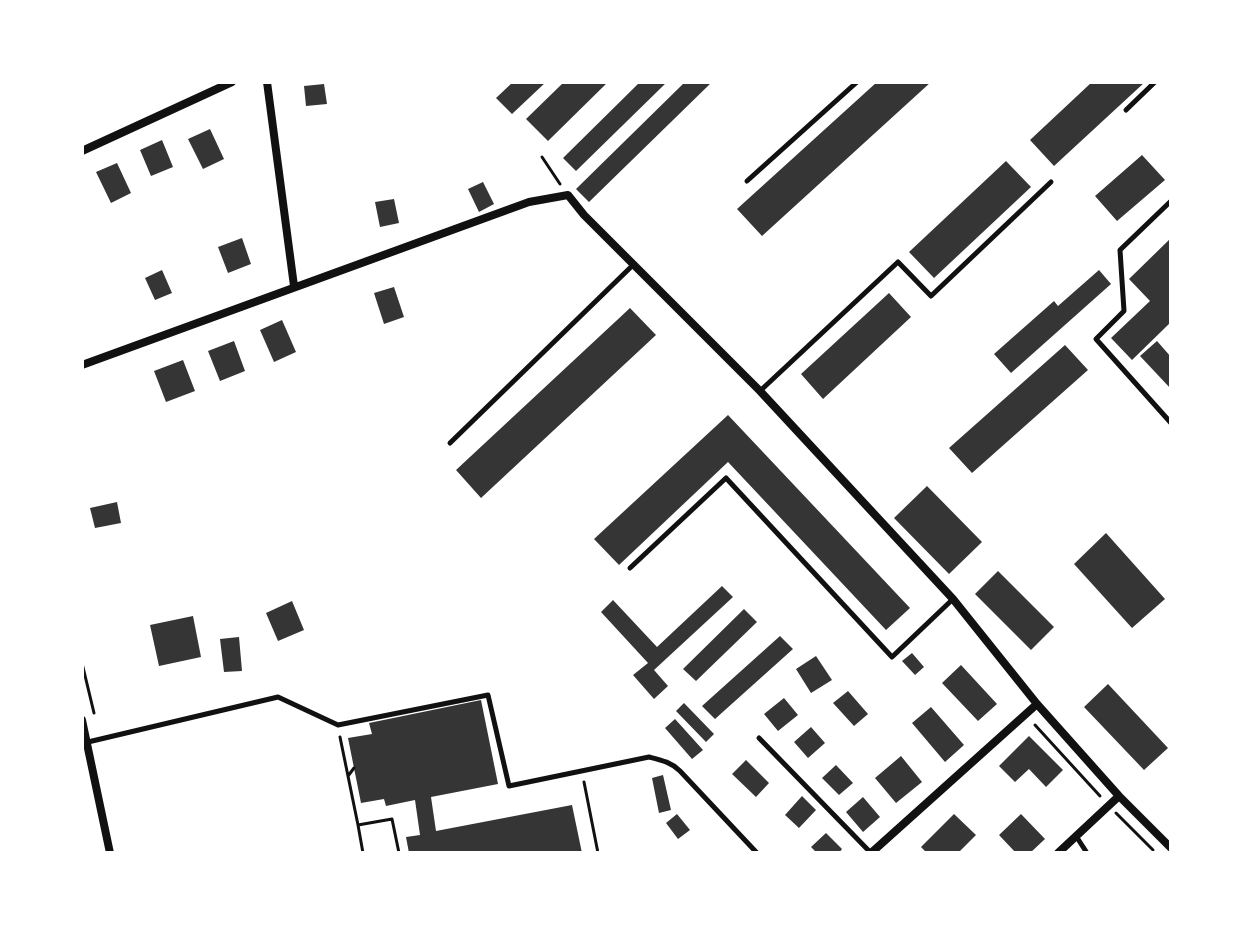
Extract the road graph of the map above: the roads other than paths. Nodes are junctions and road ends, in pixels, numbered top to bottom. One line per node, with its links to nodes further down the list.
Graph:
1 (232, 82): 6 (street)
2 (267, 82): 11 (street)
3 (857, 82): 7 (lane)
4 (1155, 82): 5 (lane)
5 (1126, 110)
6 (82, 151)
7 (747, 181)
8 (1051, 182): 13 (lane)
9 (1171, 201): 14 (lane)
10 (634, 265): 11 (street); 13 (street); 15 (lane)
11 (294, 286): 12 (street)
12 (82, 365)
13 (760, 391): 17 (street)
14 (1171, 423)
15 (450, 443)
16 (630, 568): 17 (lane)
17 (953, 599): 18 (street)
18 (1037, 704): 22 (street); 27 (street)
19 (82, 720): 21 (street)
20 (759, 738): 27 (lane)
21 (87, 743): 25 (street); 26 (lane)
22 (1119, 796): 23 (street); 24 (street)
23 (1076, 836): 28 (street); 29 (lane)
24 (1171, 848)
25 (110, 853)
26 (757, 853)
27 (871, 853)
28 (1058, 853)
29 (1087, 853)

